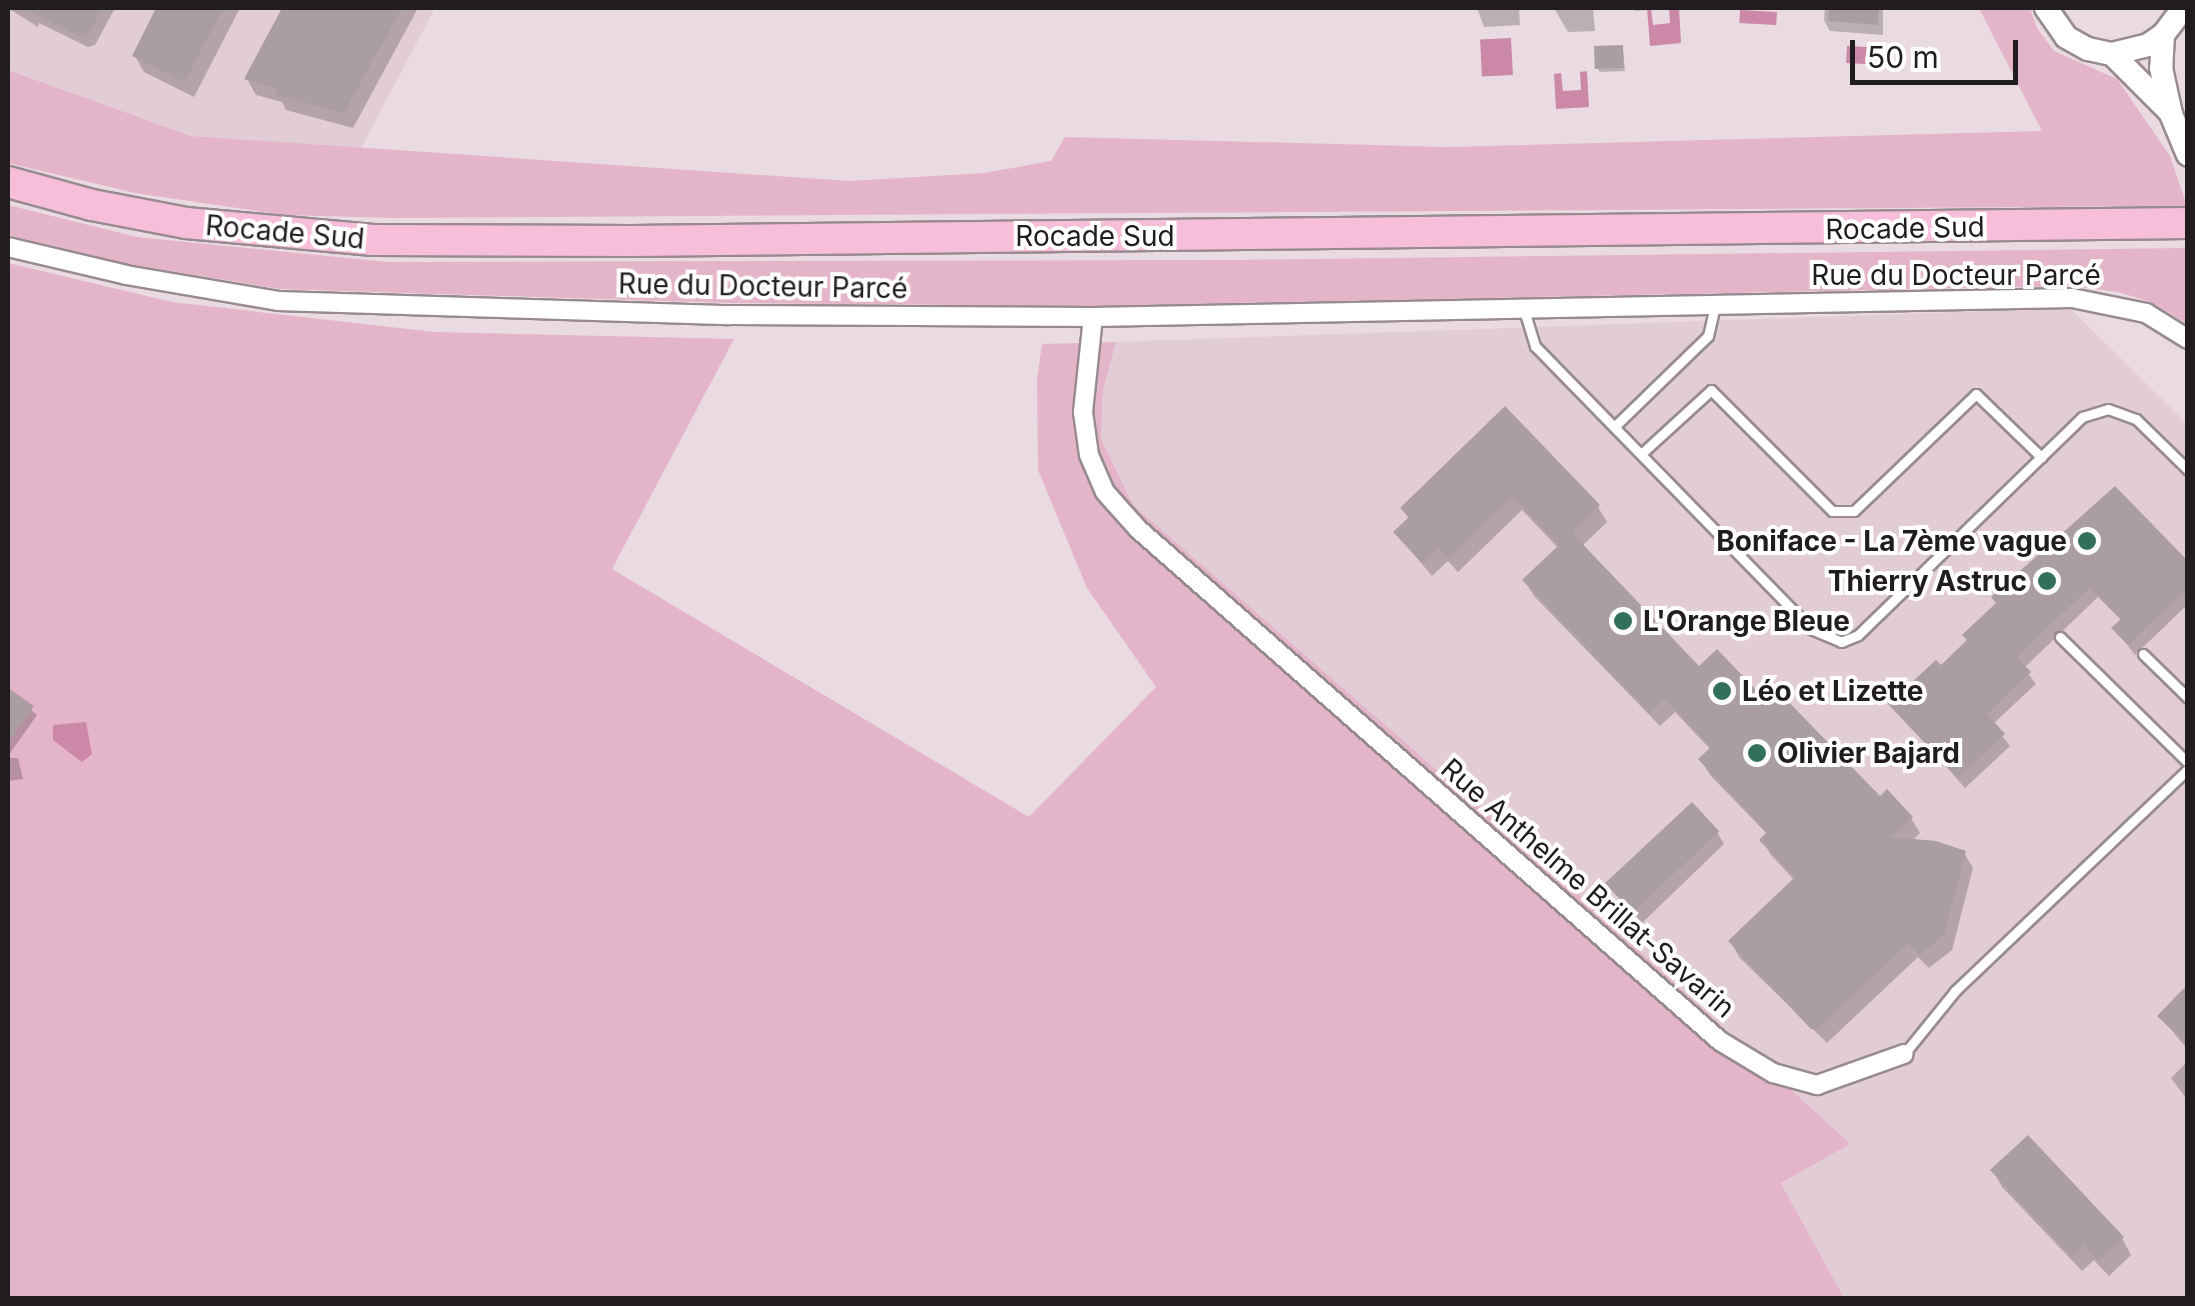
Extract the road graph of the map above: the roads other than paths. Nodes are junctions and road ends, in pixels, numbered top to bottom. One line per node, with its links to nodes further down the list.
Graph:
1 (2046, 8): 4 (street)
2 (2182, 8): 3 (street)
3 (2164, 35): 4 (street); 5 (street)
4 (2112, 54): 5 (street)
5 (2171, 114): 6 (street)
6 (2188, 155)
7 (8, 182): 8 (main road, Rocade Sud)
8 (2187, 223)
9 (8, 247): 12 (street, Rue du Docteur Parcé)
10 (1716, 302): 11 (street, Rue du Docteur Parcé); 13 (street, Rue du Docteur Parcé); 14 (lane)
11 (1524, 307): 12 (street, Rue du Docteur Parcé); 14 (lane)
12 (1093, 317): 22 (street, Rue Anthelme Brillat-Savarin)
13 (2188, 339)
14 (1614, 427): 15 (lane)
15 (1640, 454): 16 (lane); 16 (lane)
16 (2041, 458): 17 (lane)
17 (2188, 470)
18 (2060, 637): 21 (lane)
19 (2144, 654): 20 (lane)
20 (2188, 698)
21 (2188, 766): 22 (lane, Rue Anthelme Brillat-Savarin)
22 (1904, 1054)

